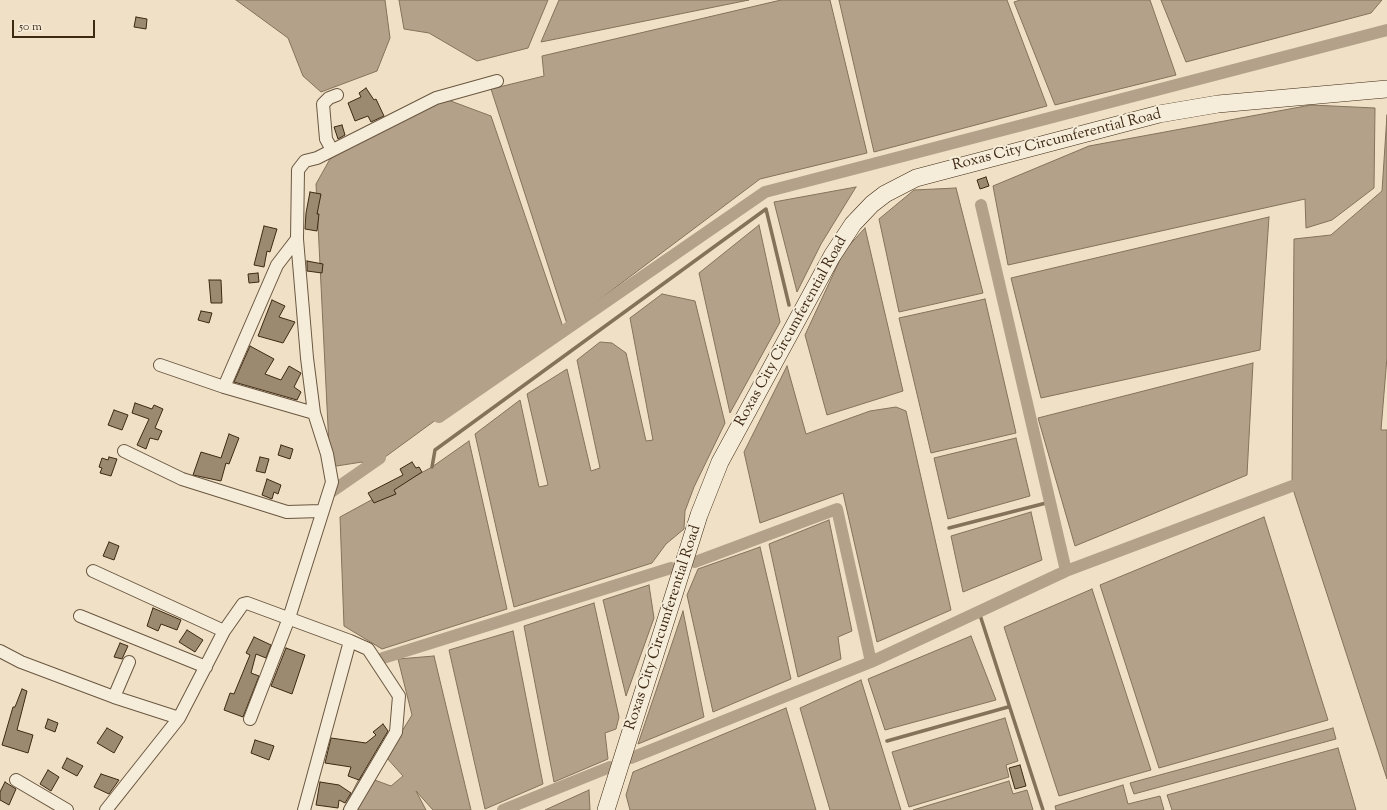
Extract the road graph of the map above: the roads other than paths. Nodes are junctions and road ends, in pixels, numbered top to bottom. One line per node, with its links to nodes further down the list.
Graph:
1 (497, 81): 4 (street)
2 (1384, 90): 27 (main road, Roxas City Circumferential Road)
3 (337, 95): 4 (street)
4 (332, 150): 5 (street)
5 (297, 239): 7 (street); 8 (street)
6 (160, 366): 7 (street)
7 (224, 387): 8 (street)
8 (314, 413): 10 (street)
9 (124, 451): 10 (street)
10 (321, 511): 13 (street)
11 (93, 571): 14 (street)
12 (80, 616): 18 (street)
13 (289, 618): 14 (street); 15 (street); 21 (street)
14 (224, 631): 18 (street)
15 (350, 641): 25 (street); 26 (street)
16 (0, 651): 19 (street)
17 (129, 662): 19 (street)
18 (206, 667): 20 (street)
19 (114, 697): 20 (street)
20 (179, 718): 24 (street)
21 (250, 719)
22 (16, 780): 23 (street)
23 (67, 810)
24 (106, 810)
25 (304, 810)
26 (350, 810)
27 (606, 810)

